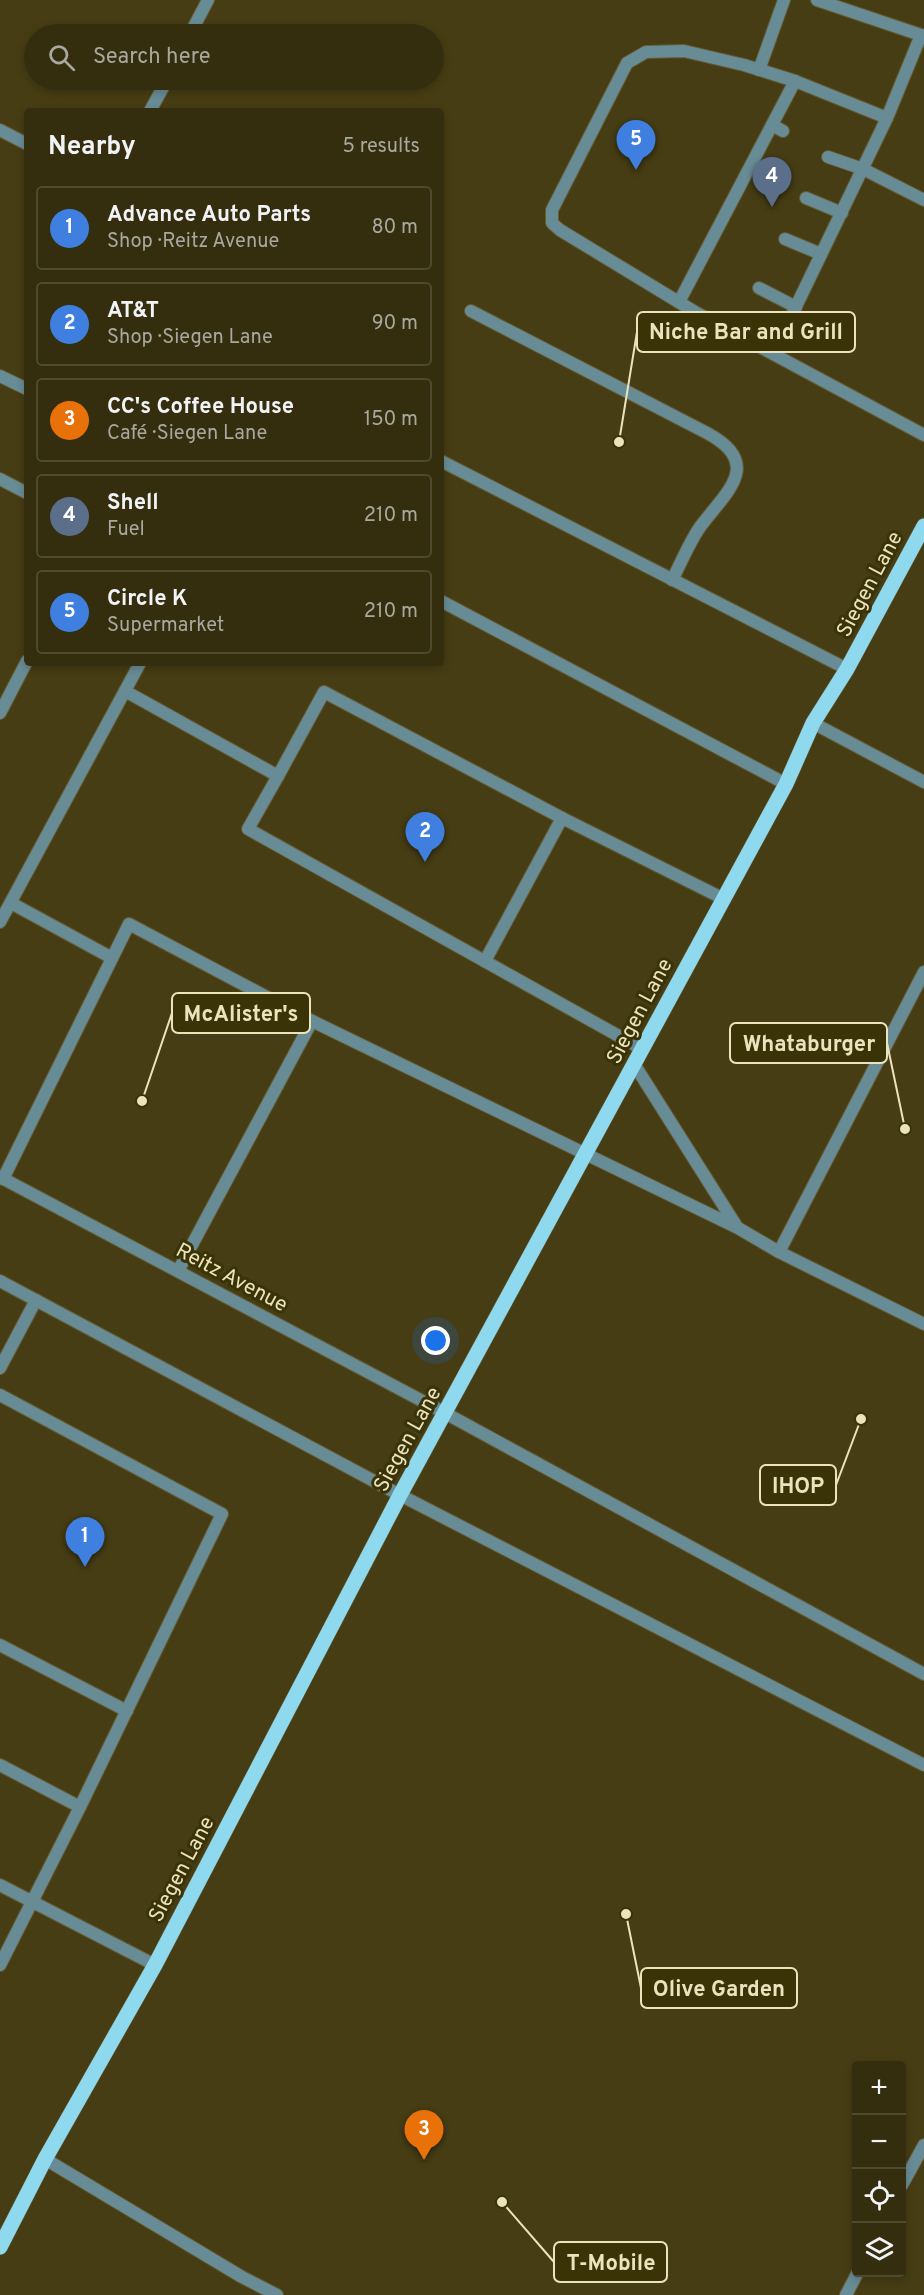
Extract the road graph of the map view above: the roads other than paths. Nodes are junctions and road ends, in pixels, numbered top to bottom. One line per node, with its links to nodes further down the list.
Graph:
1 (208, 0): 4 (street)
2 (784, 0): 6 (street)
3 (817, 0): 5 (street)
4 (195, 24)
5 (922, 36): 10 (street)
6 (759, 70): 7 (street); 21 (street)
7 (795, 81): 10 (street); 21 (street)
8 (162, 90): 9 (street)
9 (152, 108)
10 (887, 118): 14 (street)
11 (0, 130): 12 (street)
12 (24, 142)
13 (828, 157): 14 (street)
14 (863, 169): 16 (street); 17 (street)
15 (806, 198): 17 (street)
16 (924, 200)
17 (842, 213): 19 (street)
18 (785, 238): 19 (street)
19 (822, 254): 22 (street)
20 (759, 288): 22 (street)
21 (679, 302): 24 (street)
22 (796, 307): 24 (street)
23 (471, 311): 32 (street)
24 (773, 354): 27 (street)
25 (0, 376): 26 (street)
26 (24, 388)
27 (924, 435)
28 (444, 463): 32 (street)
29 (0, 478): 30 (street)
30 (24, 491)
31 (922, 533): 36 (main road, Siegen Lane)
32 (672, 580): 36 (street)
33 (444, 603): 42 (street)
34 (24, 666): 38 (street)
35 (138, 666): 37 (street)
36 (847, 669): 39 (main road, Siegen Lane)
37 (124, 691): 40 (street); 45 (street)
38 (0, 713)
39 (813, 723): 41 (street); 42 (main road, Siegen Lane)
40 (278, 776): 43 (street); 48 (street)
41 (924, 782)
42 (786, 784): 44 (main road, Siegen Lane)
43 (562, 818): 44 (street); 48 (street)
44 (724, 899): 51 (main road, Siegen Lane)
45 (11, 903): 46 (street); 47 (street)
46 (0, 922)
47 (112, 958): 50 (street); 54 (street)
48 (485, 961): 51 (street)
49 (924, 972): 56 (street)
50 (312, 1021): 53 (street); 57 (street)
51 (642, 1049): 52 (main road, Siegen Lane)
52 (634, 1064): 53 (main road, Siegen Lane); 55 (street)
53 (586, 1154): 55 (street); 63 (main road, Siegen Lane)
54 (1, 1178): 57 (street, Reitz Avenue)
55 (738, 1228): 56 (street)
56 (779, 1252): 60 (street)
57 (178, 1271): 63 (street, Reitz Avenue)
58 (0, 1281): 59 (street)
59 (36, 1300): 61 (street); 64 (street)
60 (924, 1324)
61 (0, 1368)
62 (0, 1395): 67 (street)
63 (446, 1413): 64 (main road, Siegen Lane); 66 (street, Reitz Avenue)
64 (400, 1495): 68 (street); 74 (main road, Siegen Lane)
65 (0, 1645): 67 (street)
66 (924, 1674)
67 (127, 1712): 70 (street)
68 (924, 1764)
69 (0, 1766): 70 (street)
70 (80, 1807): 72 (street)
71 (0, 1885): 72 (street)
72 (33, 1903): 73 (street); 74 (street)
73 (0, 1965)
74 (155, 1965): 76 (main road, Siegen Lane)
75 (924, 2145): 77 (street)
76 (45, 2159): 78 (main road, Siegen Lane); 80 (street)
77 (906, 2178)
78 (0, 2247)
79 (855, 2277): 81 (street)
80 (277, 2295)
81 (846, 2295)

